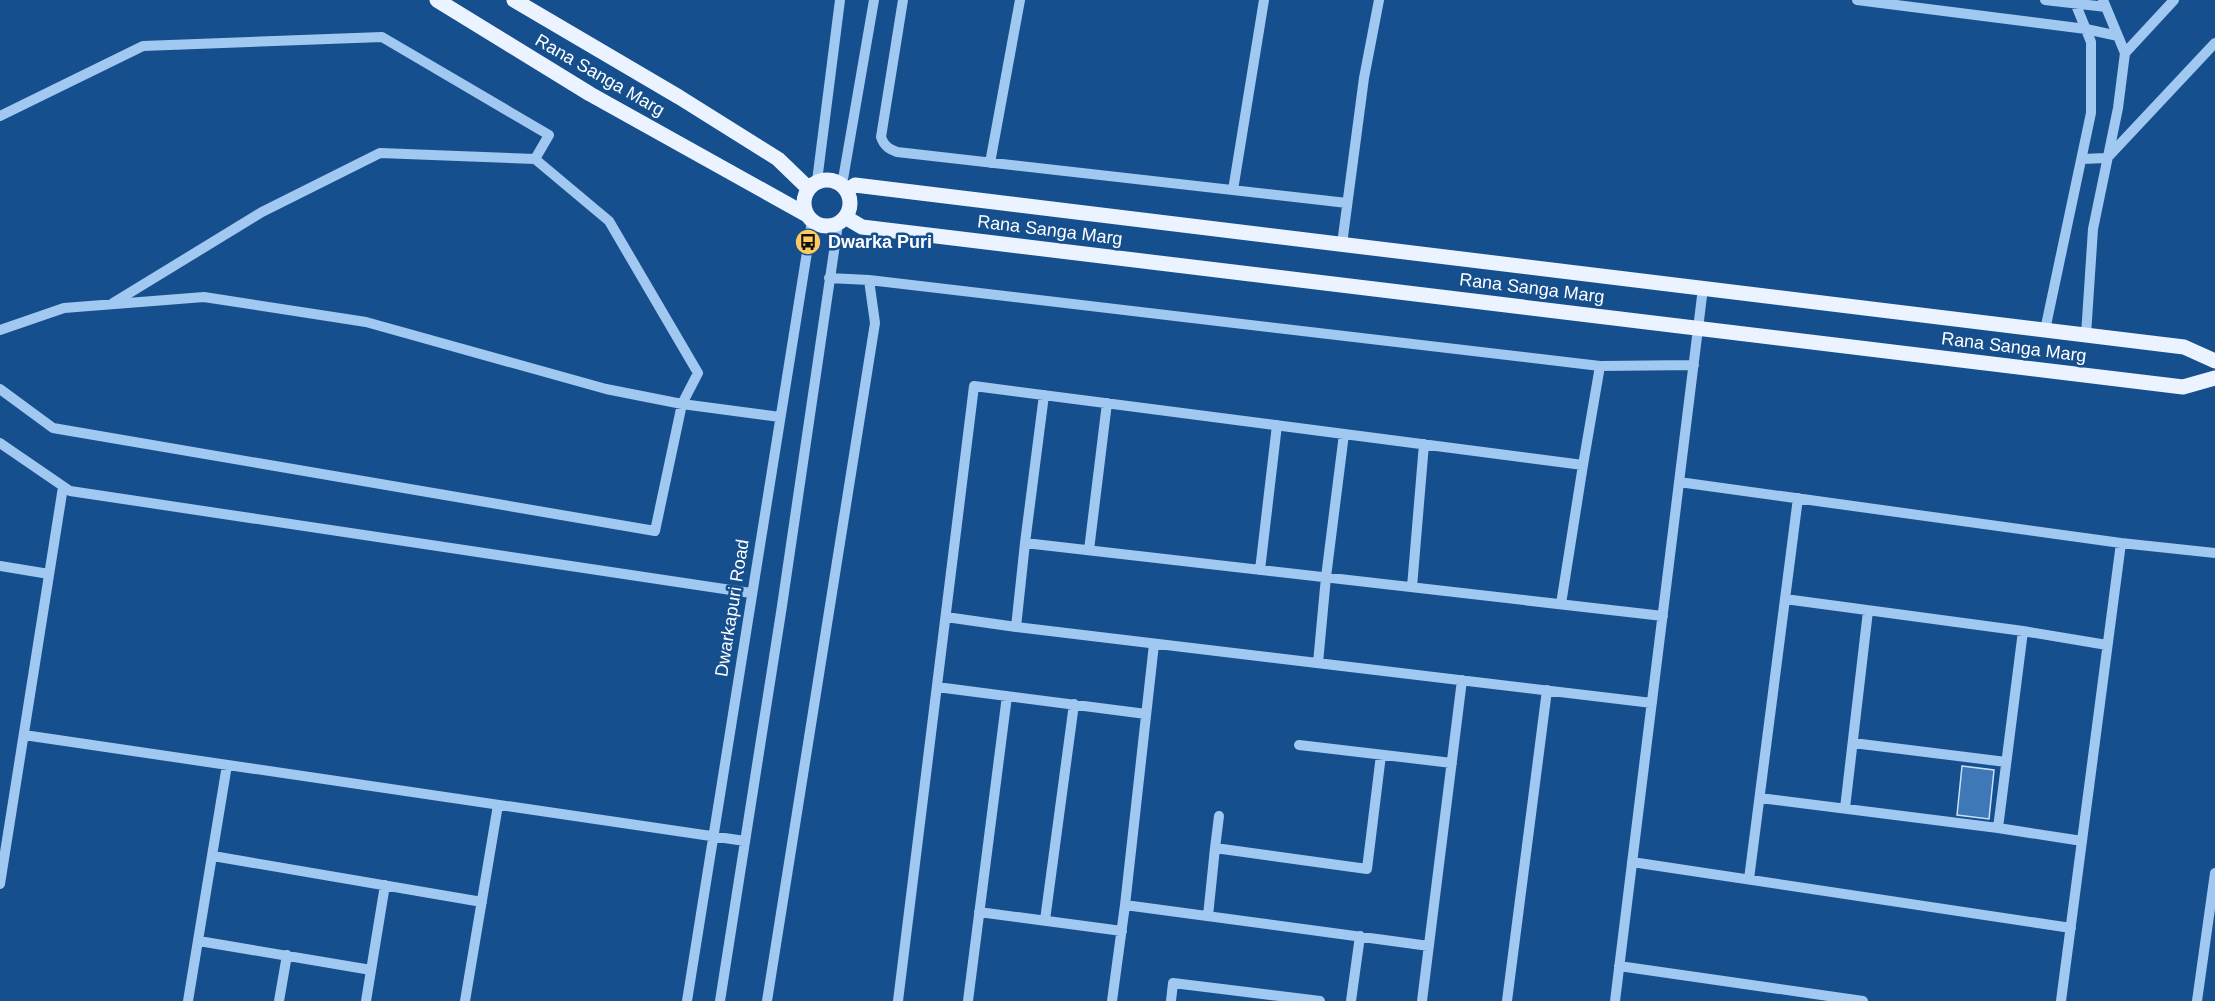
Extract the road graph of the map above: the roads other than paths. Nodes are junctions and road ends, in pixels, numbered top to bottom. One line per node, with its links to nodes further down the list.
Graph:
1 (437, 0): 27 (main road, Rana Sanga Marg)
2 (514, 0): 23 (main road, Rana Sanga Marg)
3 (840, 0): 23 (street)
4 (874, 0): 24 (street)
5 (903, 0): 22 (street)
6 (1020, 0): 22 (street)
7 (1264, 0): 25 (street)
8 (1379, 0): 26 (street)
9 (1857, 0): 14 (street)
10 (2045, 0): 12 (street)
11 (2174, 0): 17 (street)
12 (2074, 2): 13 (street); 14 (street)
13 (2105, 4): 15 (street)
14 (2086, 29): 15 (street); 21 (street)
15 (2118, 36): 17 (street)
16 (2215, 43): 19 (street)
17 (2125, 52): 19 (street)
18 (0, 116): 20 (street)
19 (2107, 158): 21 (street); 37 (street)
20 (535, 159): 33 (street); 45 (street)
21 (2082, 159): 36 (street)
22 (990, 163): 25 (street)
23 (813, 185): 24 (main road); 27 (main road)
24 (844, 188): 28 (main road); 29 (main road, Rana Sanga Marg)
25 (1233, 190): 26 (street)
26 (1347, 203): 29 (street)
27 (809, 218): 28 (main road); 46 (street, Dwarkapuri Road)
28 (841, 220): 30 (street); 34 (main road, Rana Sanga Marg)
29 (1342, 244): 32 (main road, Rana Sanga Marg)
30 (829, 278): 31 (street); 96 (street)
31 (869, 280): 40 (street); 123 (street)
32 (1703, 288): 34 (street); 36 (main road, Rana Sanga Marg)
33 (110, 305): 35 (street); 45 (street)
34 (1698, 328): 39 (street); 41 (main road, Rana Sanga Marg)
35 (0, 330)
36 (2045, 330): 37 (main road, Rana Sanga Marg)
37 (2086, 335): 38 (main road, Rana Sanga Marg)
38 (2215, 361)
39 (1694, 365): 40 (street); 52 (street)
40 (1600, 366): 51 (street)
41 (2215, 378)
42 (0, 389): 45 (street)
43 (1044, 395): 44 (street); 55 (street); 69 (street)
44 (1107, 403): 47 (street); 57 (street)
45 (682, 404): 46 (street)
46 (780, 417): 64 (street, Dwarkapuri Road)
47 (1277, 425): 48 (street); 60 (street)
48 (1344, 434): 50 (street); 62 (street)
49 (0, 443): 53 (street)
50 (1424, 444): 51 (street); 63 (street)
51 (1583, 465): 66 (street)
52 (1679, 482): 54 (street); 68 (street)
53 (63, 487): 61 (street); 64 (street)
54 (1798, 498): 56 (street); 65 (street)
55 (1025, 543): 57 (street); 70 (street)
56 (2121, 543): 58 (street); 73 (street)
57 (1089, 550): 60 (street)
58 (2215, 554)
59 (0, 566): 61 (street)
60 (1260, 570): 62 (street)
61 (49, 574): 82 (street)
62 (1326, 577): 63 (street); 74 (street)
63 (1412, 587): 66 (street)
64 (751, 593): 94 (street, Dwarkapuri Road)
65 (1785, 599): 67 (street); 89 (street)
66 (1561, 604): 68 (street)
67 (1868, 611): 71 (street); 83 (street)
68 (1663, 616): 79 (street)
69 (946, 617): 70 (street); 76 (street)
70 (1016, 627): 72 (street)
71 (2023, 631): 73 (street); 86 (street)
72 (1154, 644): 74 (street); 81 (street)
73 (2107, 645): 95 (street)
74 (1318, 663): 75 (street)
75 (1462, 680): 77 (street); 87 (street)
76 (937, 687): 78 (street); 124 (street)
77 (1547, 690): 79 (street); 131 (street)
78 (1007, 696): 80 (street); 106 (street)
79 (1652, 703): 99 (street)
80 (1074, 704): 81 (street); 108 (street)
81 (1146, 714): 105 (street)
82 (24, 735): 88 (street); 102 (street)
83 (1853, 743): 86 (street); 91 (street)
84 (1299, 744): 85 (street)
85 (1381, 755): 87 (street); 97 (street)
86 (2006, 762): 93 (street)
87 (1452, 764): 113 (street)
88 (227, 765): 90 (street); 98 (street)
89 (1760, 798): 91 (street); 101 (street)
90 (498, 805): 94 (street); 104 (street)
91 (1845, 808): 93 (street)
92 (1219, 816): 97 (street)
93 (1998, 828): 95 (street)
94 (713, 836): 96 (street); 121 (street, Dwarkapuri Road)
95 (2082, 841): 109 (street)
96 (745, 842): 122 (street)
97 (1215, 848): 107 (street)
98 (213, 856): 103 (street); 112 (street)
99 (1632, 862): 101 (street); 115 (street)
100 (2215, 873): 135 (street)
101 (1749, 879): 109 (street)
102 (0, 884)
103 (385, 885): 104 (street); 116 (street)
104 (482, 902): 120 (street)
105 (1125, 905): 107 (street); 110 (street)
106 (979, 912): 108 (street); 125 (street)
107 (1208, 916): 111 (street)
108 (1045, 920): 110 (street)
109 (2071, 928): 134 (street)
110 (1122, 931): 126 (street)
111 (1360, 936): 113 (street); 129 (street)
112 (198, 940): 114 (street); 117 (street)
113 (1429, 946): 130 (street)
114 (286, 956): 116 (street); 118 (street)
115 (1619, 966): 132 (street); 133 (street)
116 (371, 970): 119 (street)
117 (188, 1001)
118 (279, 1001)
119 (366, 1001)
120 (465, 1001)
121 (687, 1001)
122 (720, 1001)
123 (767, 1001)
124 (898, 1001)
125 (968, 1001)
126 (1112, 1001)
127 (1171, 1001): 128 (street)
128 (1320, 1001)
129 (1351, 1001)
130 (1422, 1001)
131 (1507, 1001)
132 (1615, 1001)
133 (1863, 1001)
134 (2061, 1001)
135 (2197, 1001)

